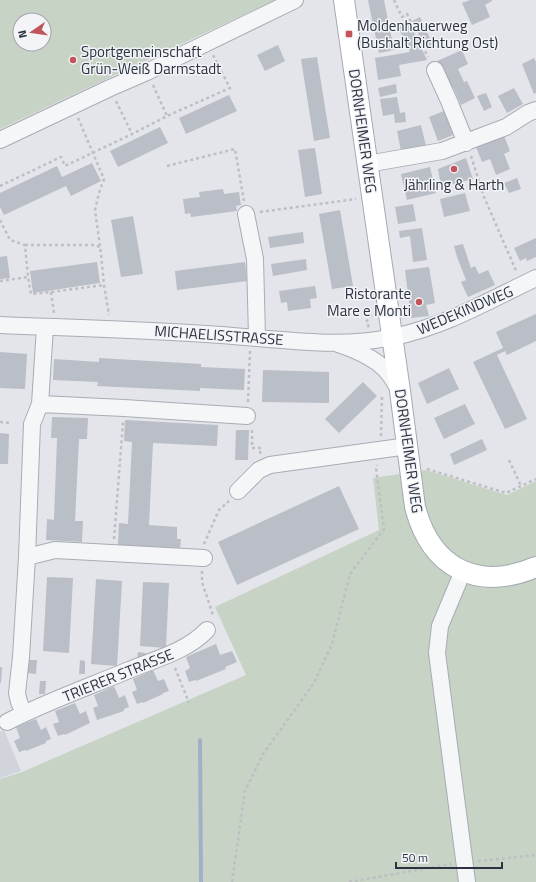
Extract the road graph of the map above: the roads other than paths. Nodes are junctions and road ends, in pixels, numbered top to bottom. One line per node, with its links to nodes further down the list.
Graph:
1 (295, 0): 5 (street)
2 (344, 0): 7 (main road, DORNHEIMER WEG)
3 (435, 70): 6 (street)
4 (536, 110): 6 (street)
5 (0, 140)
6 (466, 143): 7 (street)
7 (367, 164): 13 (main road, DORNHEIMER WEG)
8 (246, 214): 12 (street)
9 (529, 282): 13 (street, WEDEKINDWEG)
10 (0, 325): 11 (street, MICHAELISSTRASSE)
11 (50, 327): 12 (street, MICHAELISSTRASSE); 16 (street)
12 (254, 337): 14 (street, MICHAELISSTRASSE)
13 (392, 337): 14 (street, MICHAELISSTRASSE); 15 (main road, DORNHEIMER WEG)
14 (337, 343): 15 (street)
15 (400, 391): 18 (main road, DORNHEIMER WEG)
16 (40, 404): 17 (street); 20 (street)
17 (247, 416)
18 (408, 446): 19 (street); 23 (main road, DORNHEIMER WEG)
19 (238, 491)
20 (27, 557): 21 (street); 25 (street)
21 (204, 558)
22 (536, 567): 23 (main road)
23 (463, 571): 27 (street)
24 (207, 630): 25 (street, TRIERER STRASSE)
25 (24, 713): 26 (street, TRIERER STRASSE)
26 (7, 722)
27 (467, 882)

